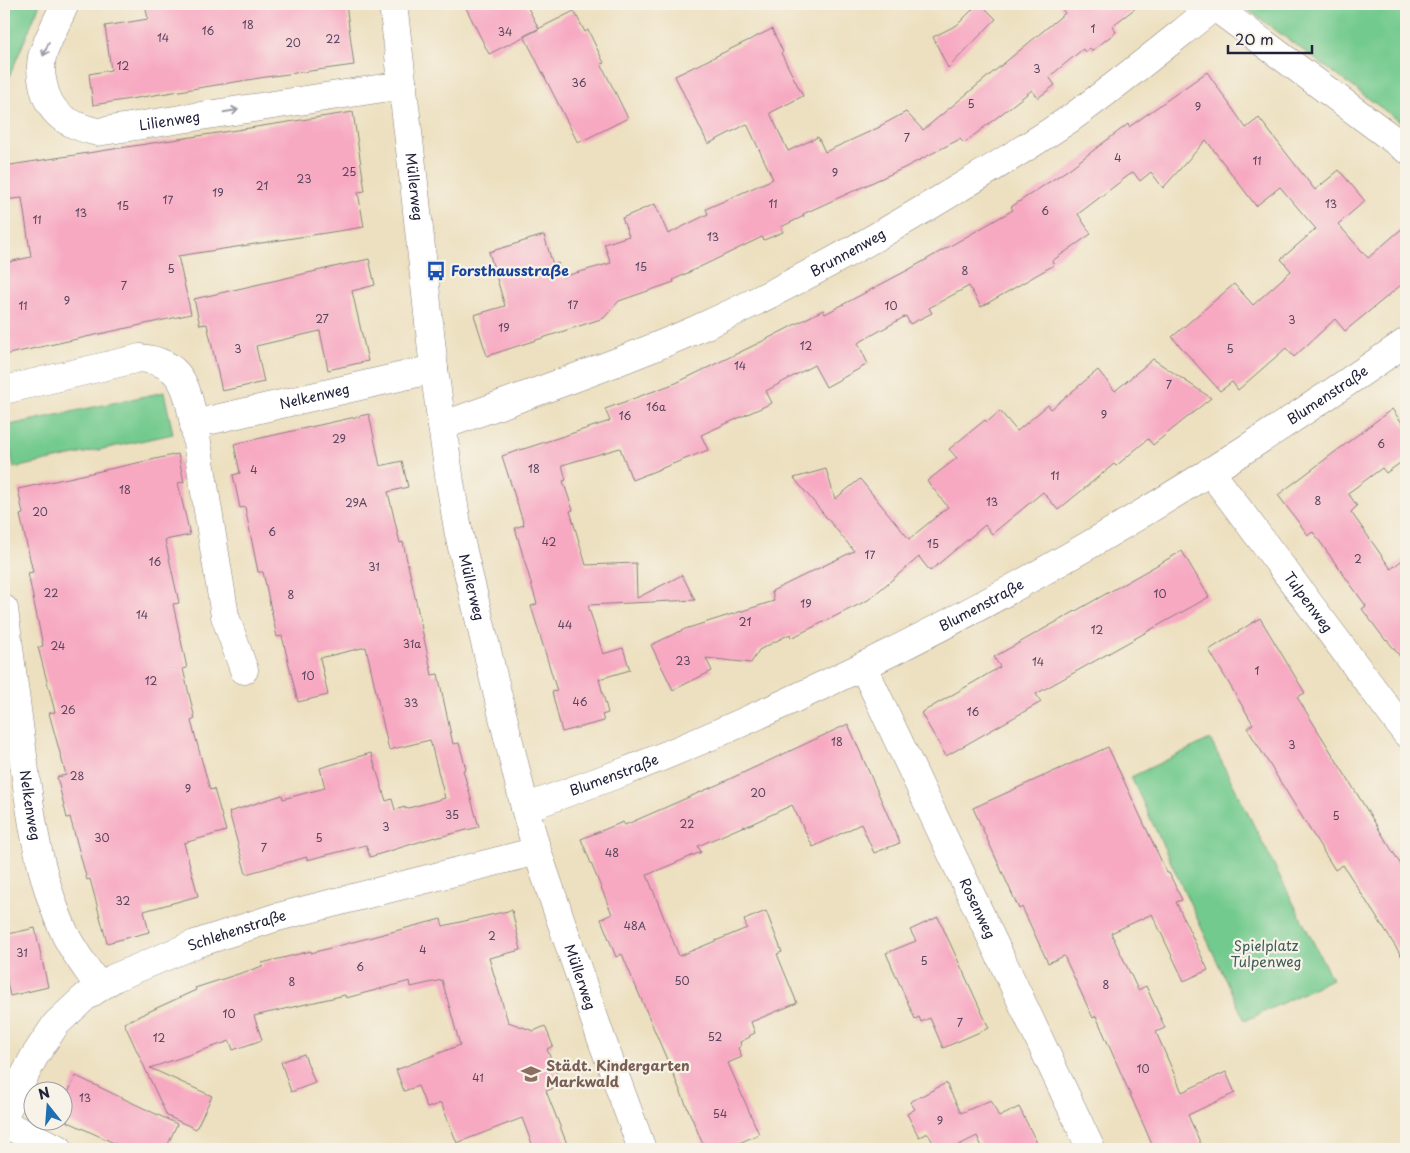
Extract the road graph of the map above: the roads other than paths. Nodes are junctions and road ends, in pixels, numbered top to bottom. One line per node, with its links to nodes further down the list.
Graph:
1 (65, 4): 4 (street, Lilienweg, one-way to 4)
2 (393, 4): 4 (street, Müllerweg)
3 (1213, 5): 5 (street); 10 (street, Brunnenweg)
4 (403, 85): 7 (street, Müllerweg)
5 (1406, 150)
6 (1406, 342): 11 (street, Blumenstraße)
7 (434, 369): 9 (street, Nelkenweg); 10 (street, Müllerweg)
8 (4, 390): 9 (street)
9 (194, 424): 14 (street)
10 (442, 426): 16 (street, Müllerweg)
11 (1210, 471): 13 (street, Blumenstraße); 15 (street, Tulpenweg)
12 (4, 609): 18 (street, Nelkenweg)
13 (863, 666): 16 (street, Blumenstraße); 23 (street, Rosenweg)
14 (244, 670)
15 (1406, 733)
16 (525, 808): 17 (street, Müllerweg)
17 (537, 851): 18 (street, Schlehenstraße); 22 (street, Müllerweg)
18 (99, 987): 19 (street, Schlehenstraße)
19 (4, 1115)
20 (4, 1124): 21 (street)
21 (59, 1149)
22 (642, 1149)
23 (1092, 1149)

